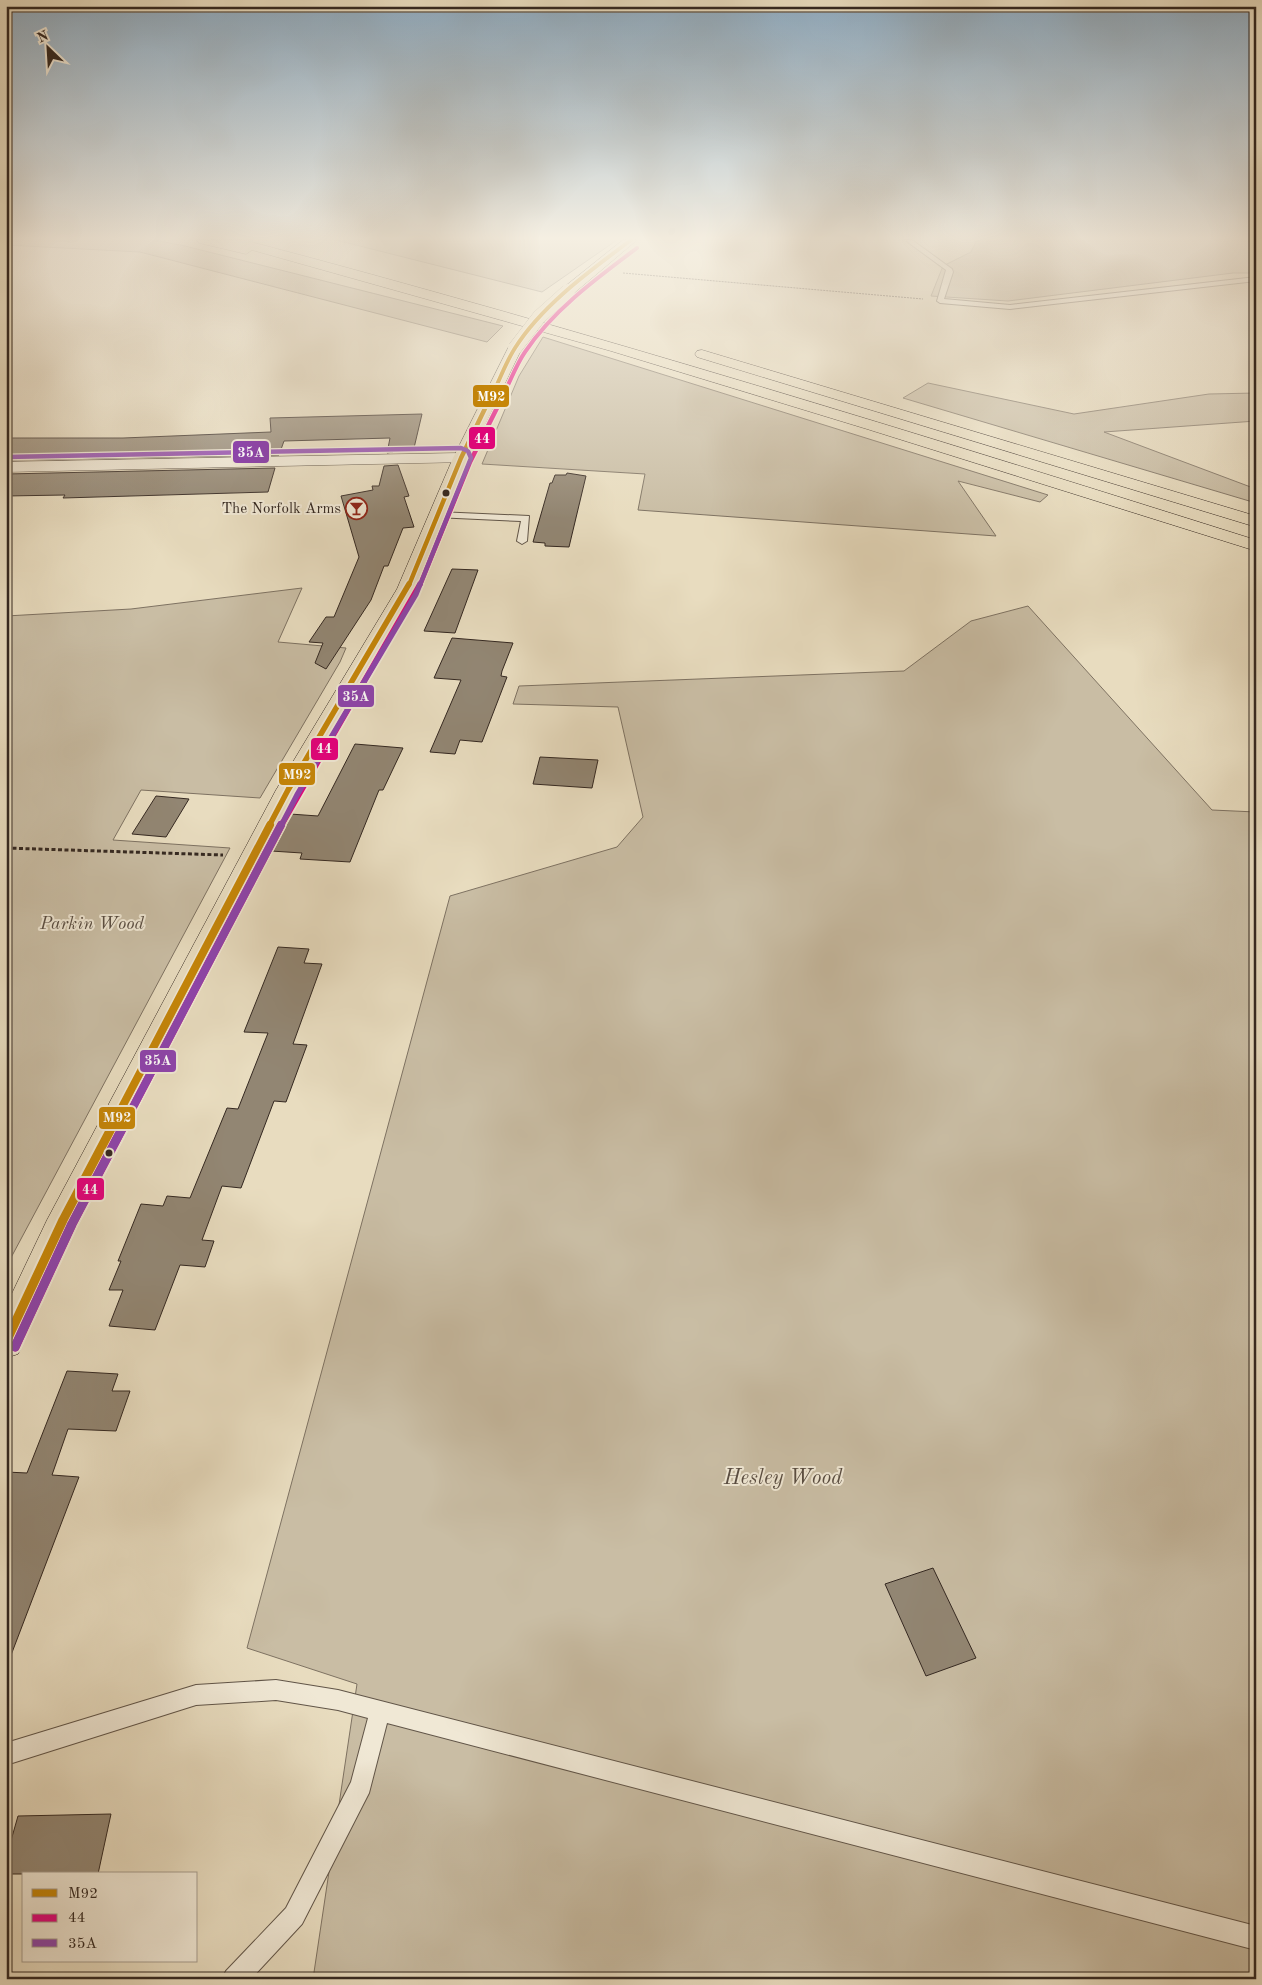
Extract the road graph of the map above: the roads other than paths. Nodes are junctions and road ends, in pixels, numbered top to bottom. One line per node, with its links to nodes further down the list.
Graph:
1 (527, 333): 4 (main road, bridge)
2 (560, 333): 9 (main road)
3 (688, 350): 7 (main road)
4 (461, 458): 5 (street); 6 (main road)
5 (6, 467)
6 (438, 515): 8 (lane); 10 (main road)
7 (1256, 522)
8 (522, 541)
9 (1256, 546)
10 (6, 1343)
11 (380, 1711): 12 (lane); 13 (lane); 14 (lane)
12 (6, 1754)
13 (1256, 1938)
14 (234, 1979)

